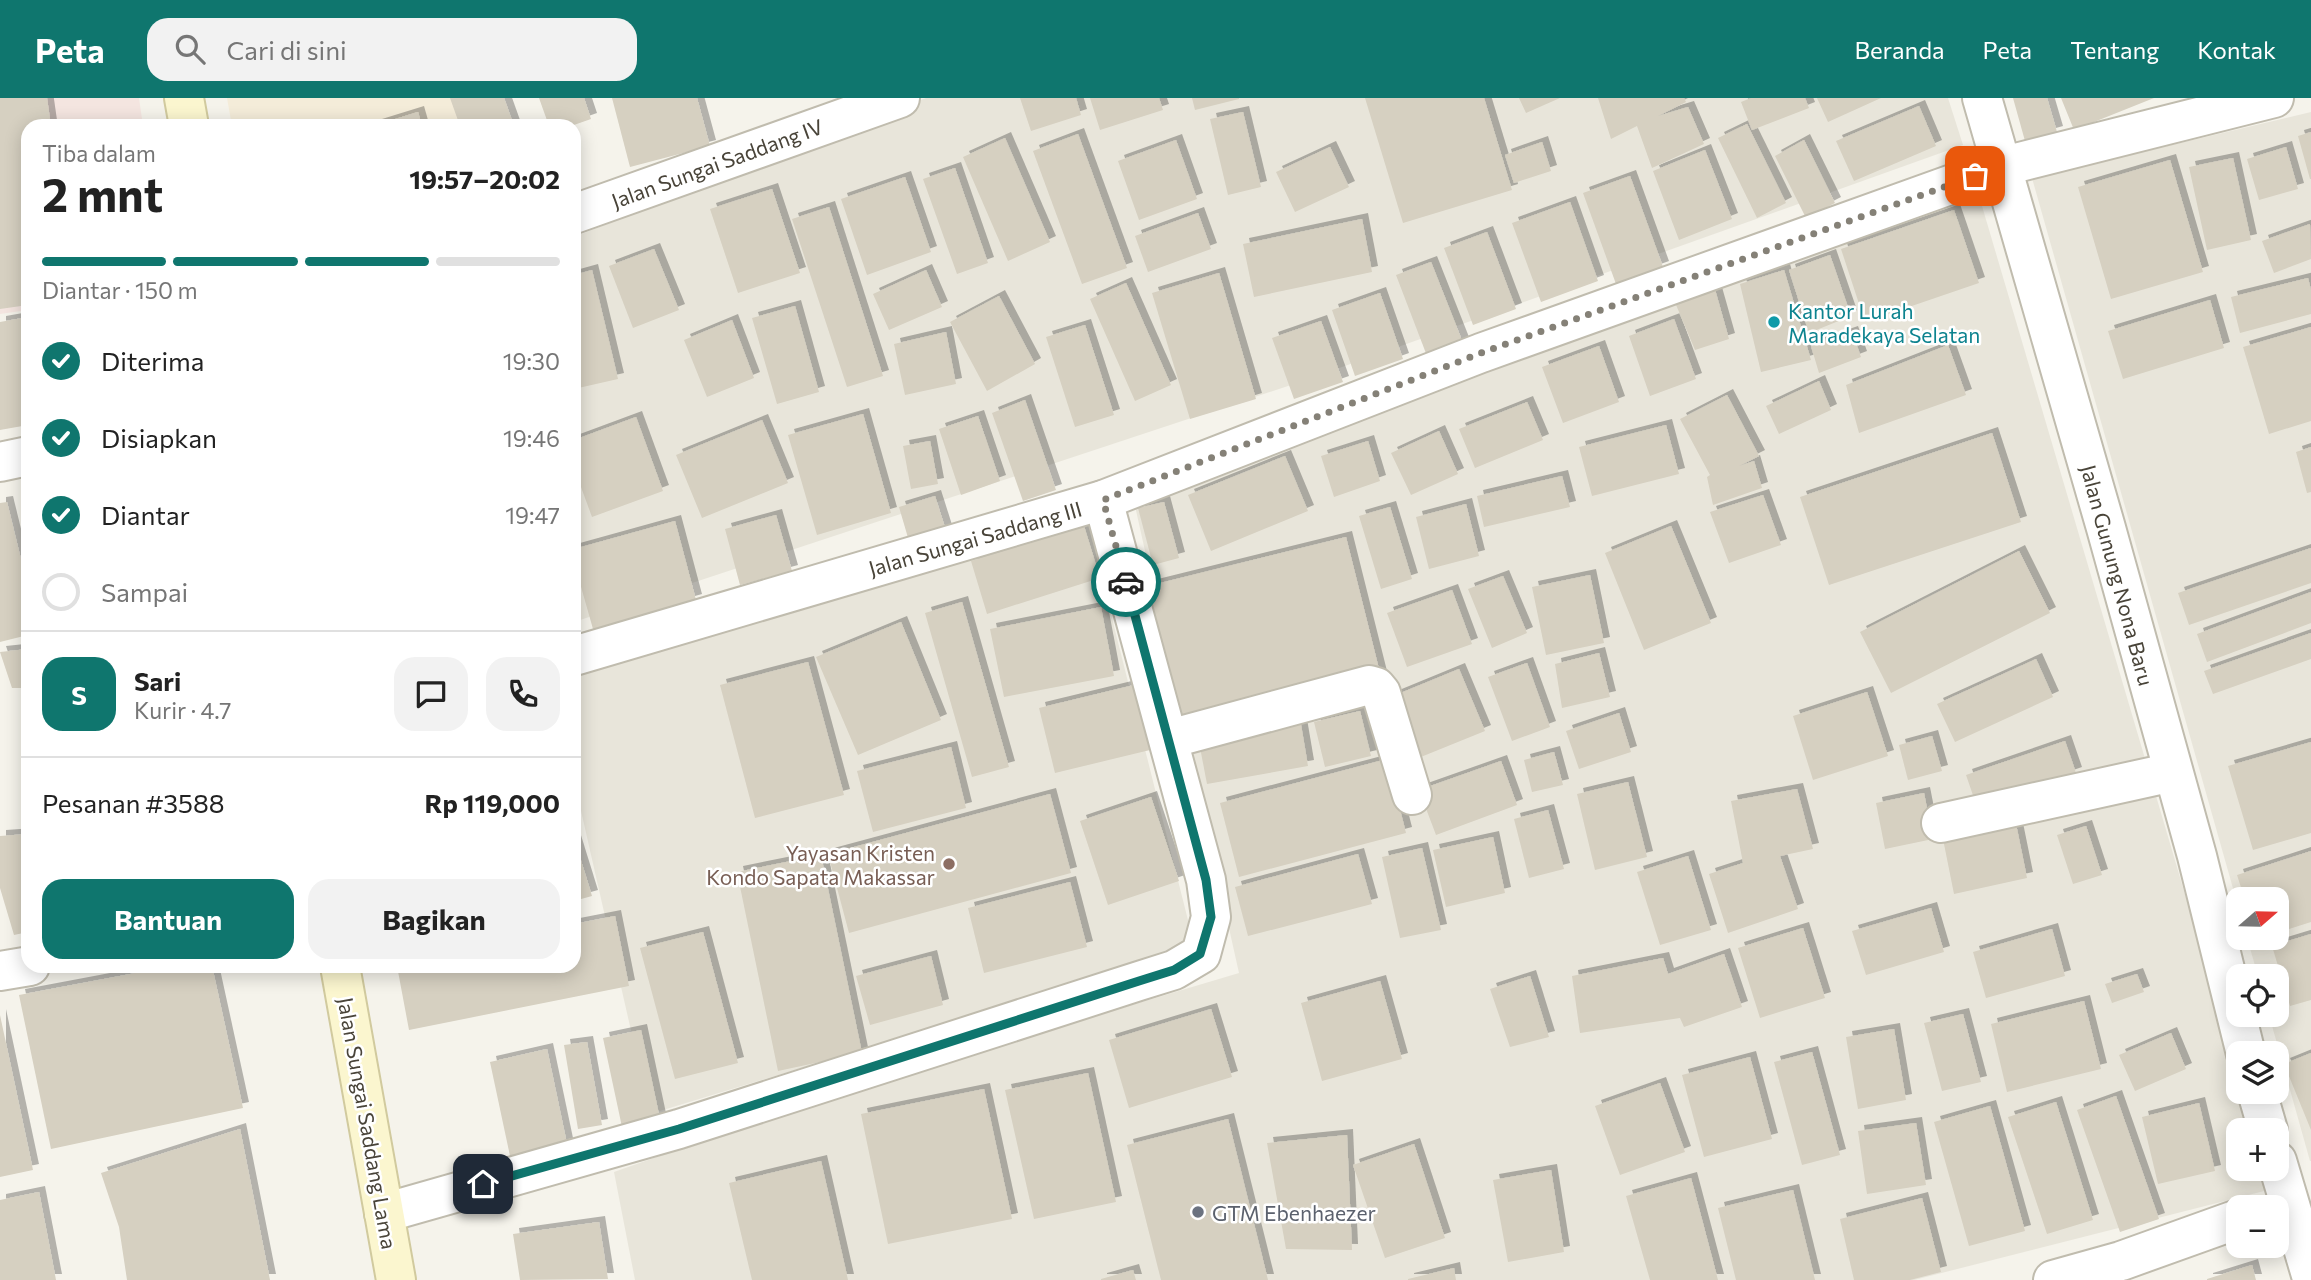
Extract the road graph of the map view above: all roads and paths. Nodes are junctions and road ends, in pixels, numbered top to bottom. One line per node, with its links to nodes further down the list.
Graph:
1 (184, 98): 5 (main road)
2 (900, 98): 7 (street, Jalan Sungai Saddang IV)
3 (1982, 98): 6 (street, Jalan Gunung Nona Baru)
4 (2274, 98): 6 (street, Jalan Sungai Saddang III)
5 (188, 119)
6 (2000, 167): 10 (street, Jalan Sungai Saddang III); 13 (street, Jalan Gunung Nona Baru)
7 (581, 212)
8 (21, 458): 9 (street)
9 (0, 463)
10 (1103, 500): 11 (street, Jalan Sungai Saddang III); 12 (street)
11 (581, 654)
12 (1169, 739): 14 (street); 22 (street)
13 (2173, 772): 15 (street); 19 (street, Jalan Gunung Nona Baru)
14 (1412, 795)
15 (1941, 823)
16 (21, 968): 17 (street)
17 (0, 971)
18 (341, 973): 22 (main road, Jalan Sungai Saddang Lama)
19 (2243, 1041)
20 (2284, 1181): 21 (street)
21 (2290, 1199): 24 (street)
22 (384, 1213): 25 (main road, Jalan Sungai Saddang Lama)
23 (2226, 1223): 26 (street)
24 (2311, 1275)
25 (396, 1280)
26 (2053, 1280)

